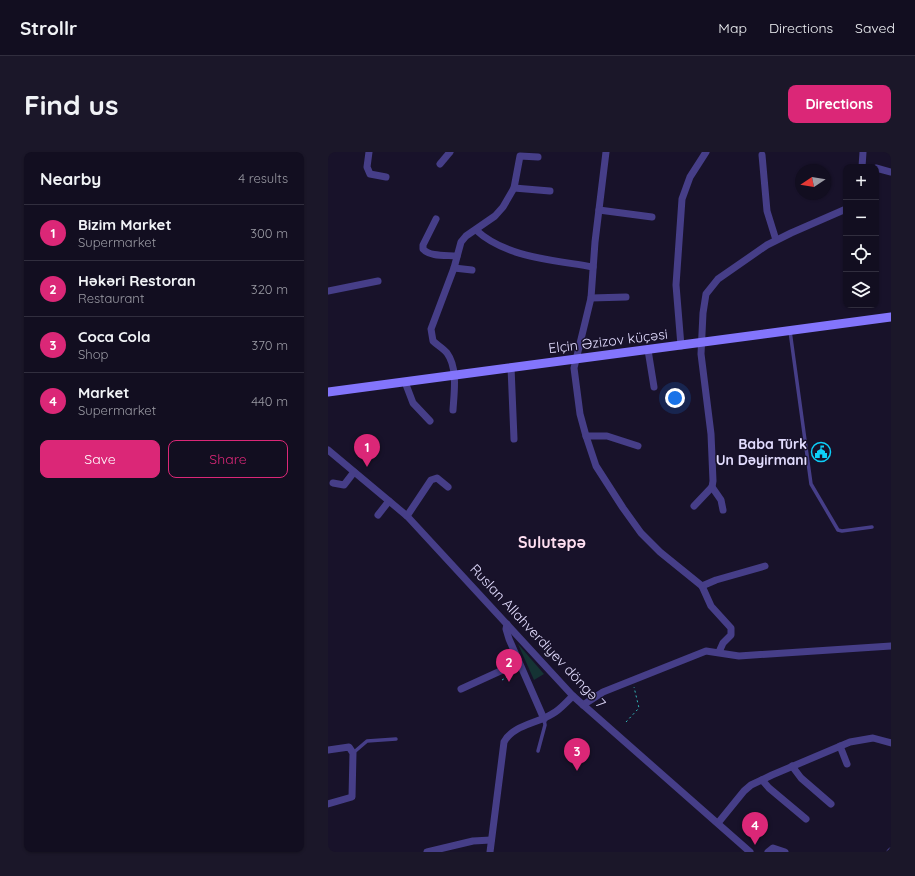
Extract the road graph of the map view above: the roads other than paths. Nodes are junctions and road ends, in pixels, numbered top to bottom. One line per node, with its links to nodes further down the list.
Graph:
1 (369, 152): 12 (street)
2 (450, 152): 8 (street)
3 (606, 152): 15 (street)
4 (706, 152): 32 (street)
5 (861, 153): 9 (street)
6 (762, 155): 20 (street)
7 (538, 157): 13 (street)
8 (440, 164)
9 (863, 164)
10 (879, 169): 11 (street)
11 (891, 172)
12 (386, 177)
13 (514, 188): 14 (street); 19 (street)
14 (550, 191)
15 (599, 210): 17 (street); 22 (street)
16 (843, 211): 20 (street)
17 (652, 217)
18 (436, 219): 21 (street)
19 (476, 230): 21 (street); 22 (street)
20 (776, 240): 31 (street)
21 (457, 256): 23 (street)
22 (594, 267): 28 (street)
23 (454, 268): 24 (street); 36 (street)
24 (472, 270)
25 (378, 281): 26 (street)
26 (328, 291)
27 (626, 297): 28 (street)
28 (591, 298): 34 (street)
29 (891, 317): 30 (street, Elçin Əzizov küçəsi)
30 (790, 331): 31 (street, Elçin Əzizov küçəsi); 55 (lane)
31 (700, 344): 32 (street, Elçin Əzizov küçəsi); 49 (street)
32 (681, 346): 33 (street, Elçin Əzizov küçəsi)
33 (648, 350): 34 (street, Elçin Əzizov küçəsi); 38 (street)
34 (576, 360): 35 (street, Elçin Əzizov küçəsi); 42 (street)
35 (511, 367): 36 (street, Elçin Əzizov küçəsi); 43 (street)
36 (454, 375): 37 (street, Elçin Əzizov küçəsi); 40 (street)
37 (405, 382): 39 (street, Elçin Əzizov küçəsi); 41 (street)
38 (654, 387)
39 (328, 392)
40 (454, 410)
41 (430, 421)
42 (586, 436): 44 (street); 57 (street)
43 (514, 439)
44 (638, 446)
45 (328, 450): 46 (street, Ruslan Allahverdiyev döngə 7)
46 (354, 472): 47 (street); 50 (street, Ruslan Allahverdiyev döngə 7)
47 (333, 483)
48 (448, 487): 54 (street)
49 (712, 487): 51 (street); 52 (street)
50 (389, 501): 53 (street); 54 (street, Ruslan Allahverdiyev döngə 7)
51 (694, 506)
52 (723, 510)
53 (378, 515)
54 (407, 516): 58 (street, Ruslan Allahverdiyev döngə 7)
55 (872, 527)
56 (765, 566): 57 (street)
57 (702, 586): 60 (street)
58 (507, 624): 61 (street); 63 (street, Ruslan Allahverdiyev döngə 7)
59 (891, 646): 60 (street)
60 (719, 652): 64 (street)
61 (520, 666): 62 (street); 65 (street)
62 (462, 690)
63 (573, 696): 64 (street, Ruslan Allahverdiyev döngə 7); 65 (street)
64 (583, 705): 78 (street, Ruslan Allahverdiyev döngə 7)
65 (544, 719): 70 (lane); 79 (street)
66 (396, 739): 71 (lane)
67 (891, 743): 68 (street)
68 (840, 746): 72 (street); 73 (street)
69 (328, 750): 71 (street)
70 (538, 751)
71 (353, 753): 75 (street)
72 (847, 764)
73 (792, 766): 74 (street); 76 (street)
74 (762, 780): 77 (street); 78 (street)
75 (328, 804)
76 (831, 804)
77 (806, 819)
78 (718, 823): 82 (street, Ruslan Allahverdiyev döngə 7)
79 (491, 840): 80 (street); 81 (street)
80 (427, 852)
81 (490, 852)
82 (750, 852)
83 (768, 852): 84 (street)
84 (785, 852)

